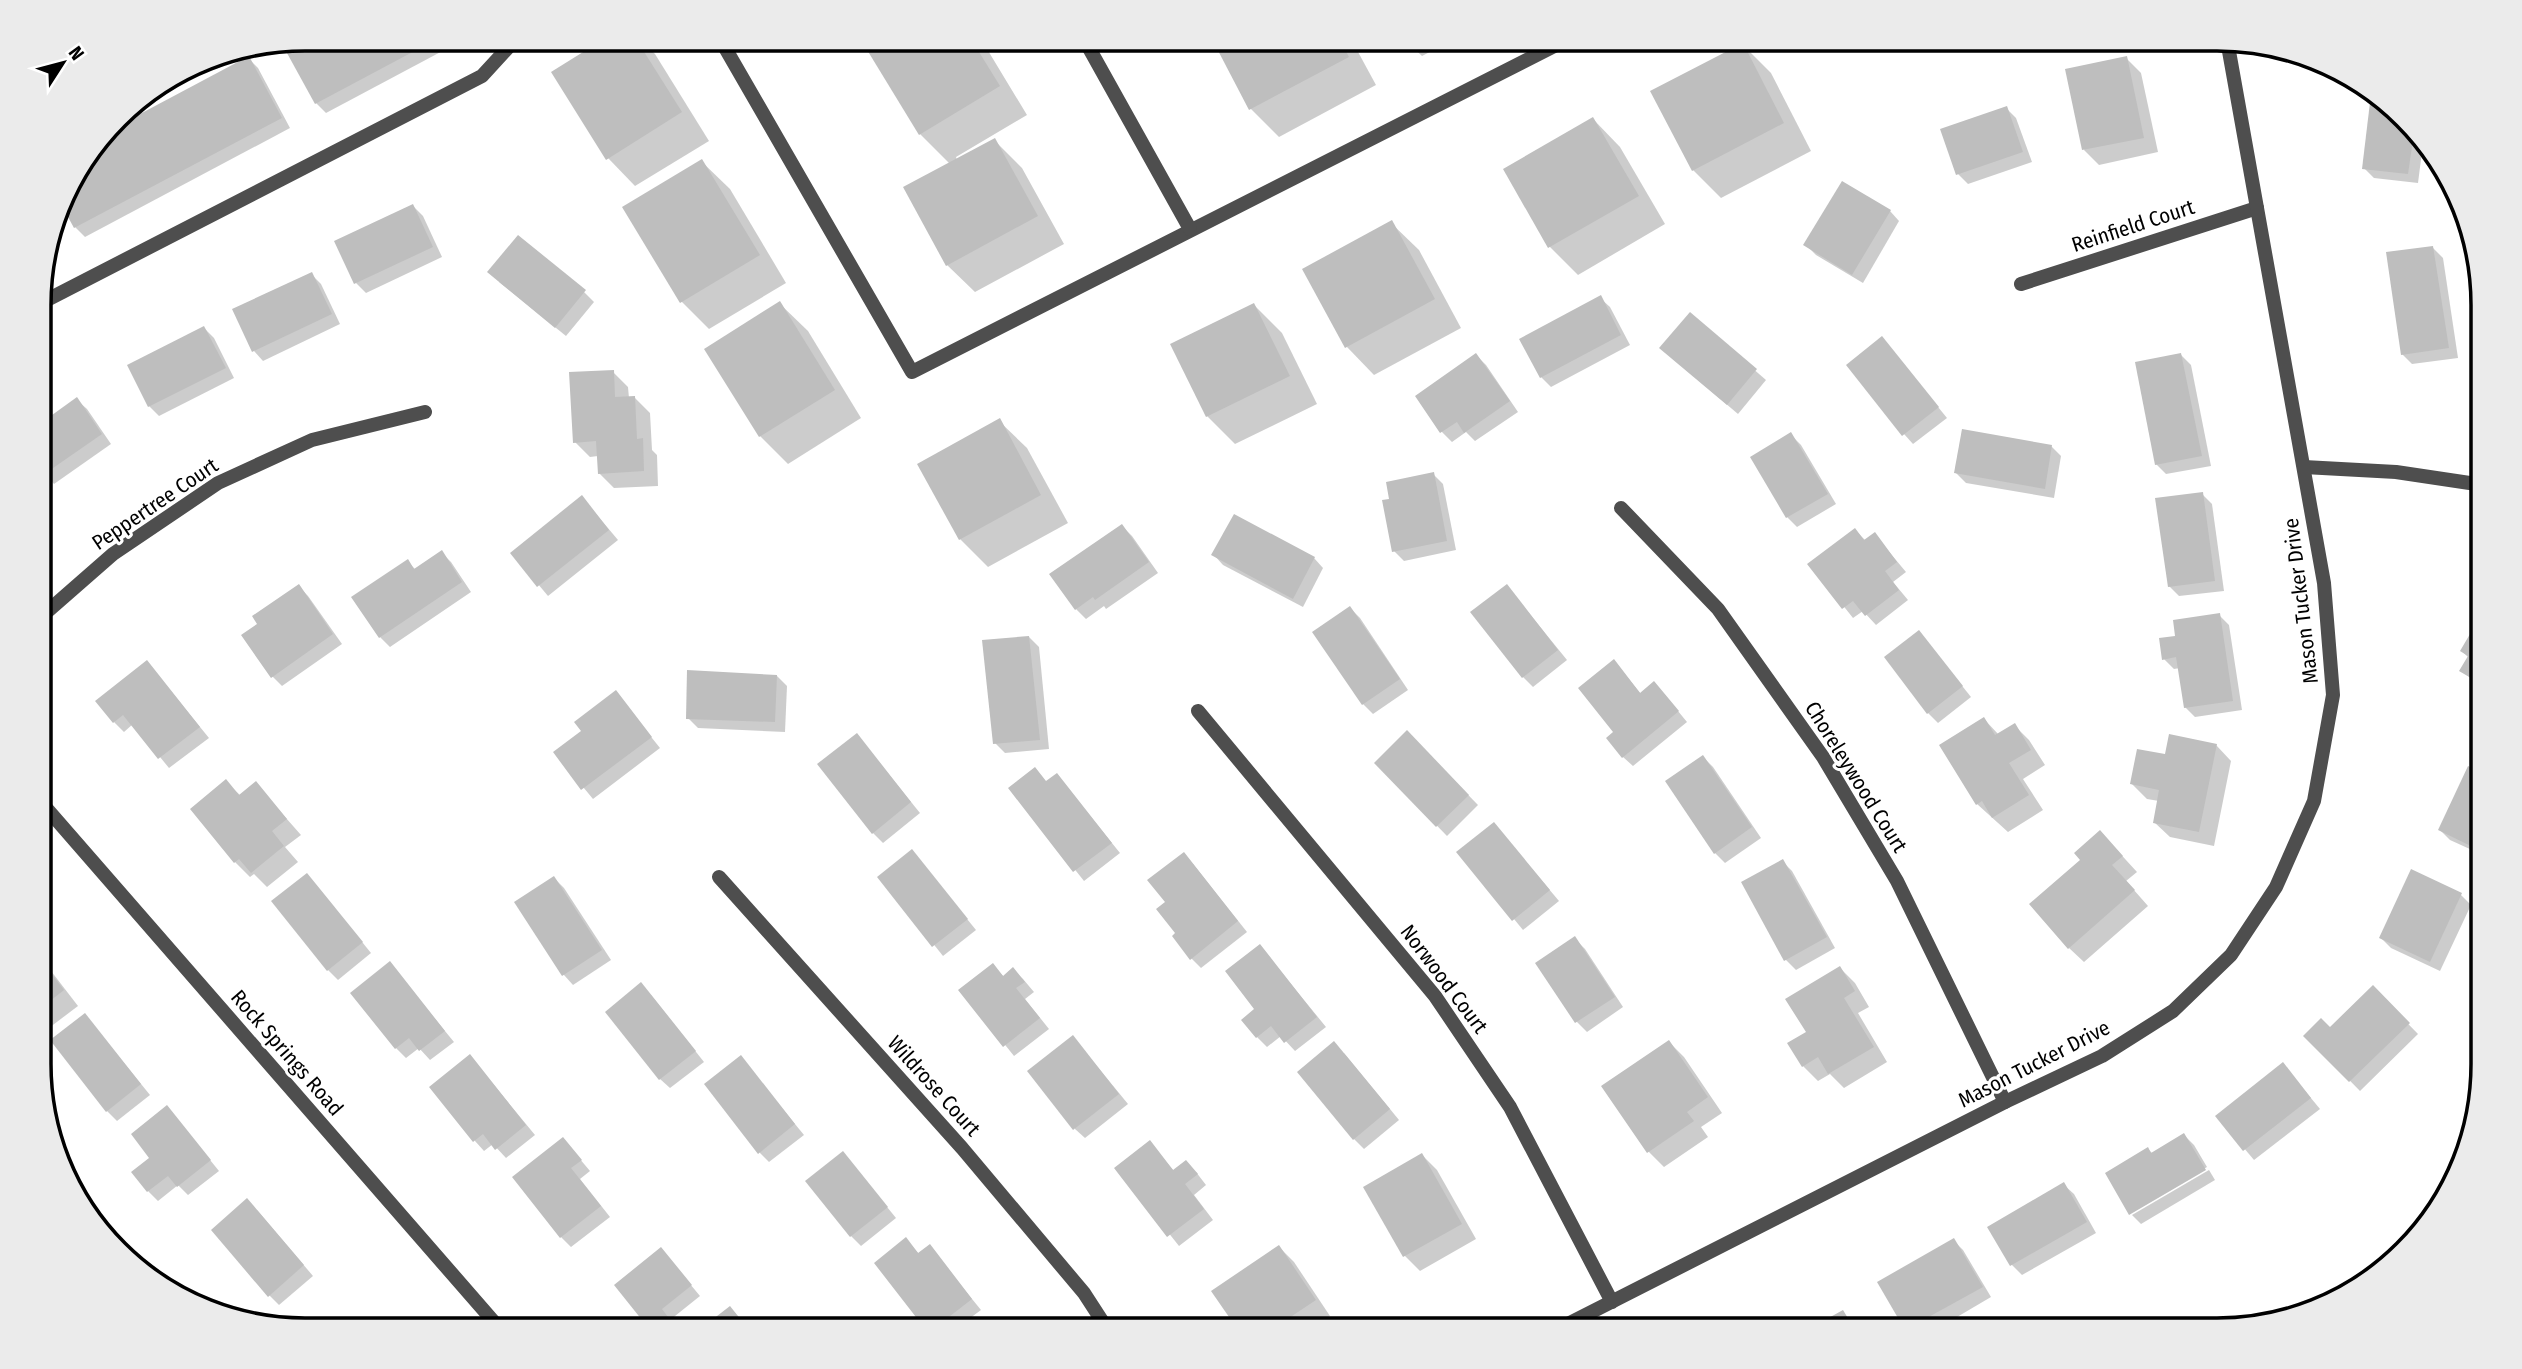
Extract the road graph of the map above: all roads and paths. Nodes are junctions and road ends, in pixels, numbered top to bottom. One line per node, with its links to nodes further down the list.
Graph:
1 (504, 51): 9 (street)
2 (727, 51): 7 (street)
3 (1091, 51): 7 (street)
4 (1542, 51): 7 (street)
5 (2229, 51): 6 (street, Mason Tucker Drive)
6 (2257, 208): 8 (street, Reinfield Court); 11 (street, Mason Tucker Drive)
7 (1190, 229)
8 (2021, 284)
9 (51, 298)
10 (425, 412): 14 (street, Peppertree Court)
11 (2304, 467): 12 (street); 18 (street, Mason Tucker Drive)
12 (2471, 483)
13 (1621, 508): 18 (street, Choreleywood Court)
14 (51, 608)
15 (1198, 711): 19 (street, Norwood Court)
16 (51, 814): 20 (street, Rock Springs Road)
17 (719, 877): 21 (street, Wildrose Court)
18 (2005, 1102): 19 (street, Mason Tucker Drive)
19 (1612, 1302): 22 (street, Mason Tucker Drive)
20 (490, 1318)
21 (1100, 1318)
22 (1580, 1318)

